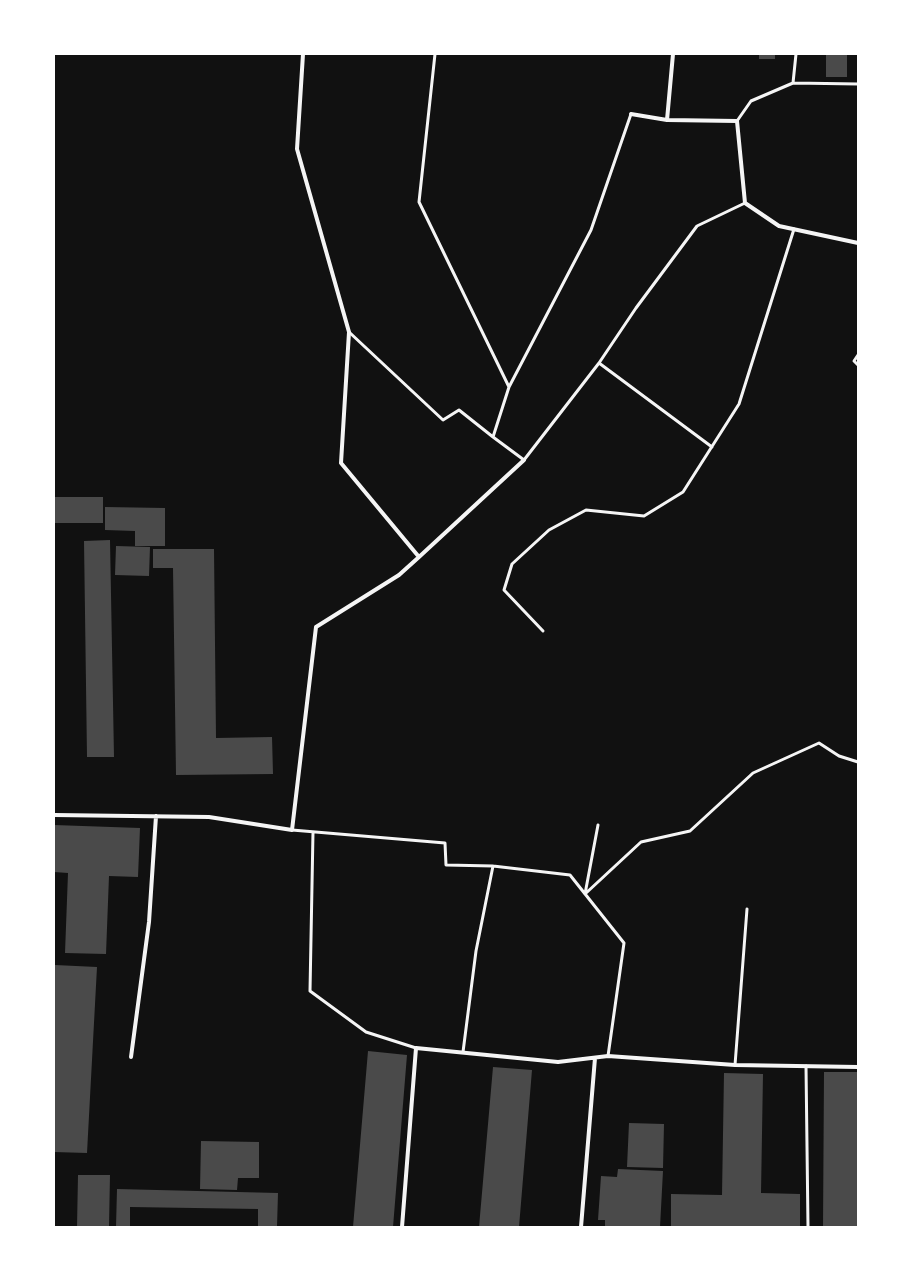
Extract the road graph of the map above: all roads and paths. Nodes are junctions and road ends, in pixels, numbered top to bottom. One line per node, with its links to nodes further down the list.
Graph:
1 (303, 54): 13 (street)
2 (435, 54): 17 (lane)
3 (673, 54): 8 (street)
4 (796, 54): 5 (lane)
5 (793, 83): 6 (lane); 9 (lane)
6 (858, 84)
7 (631, 114): 8 (street); 17 (lane)
8 (667, 120): 9 (street)
9 (737, 121): 10 (street)
10 (745, 203): 11 (street); 15 (lane)
11 (794, 229): 12 (street); 19 (lane)
12 (858, 243)
13 (349, 332): 18 (lane); 21 (street)
14 (858, 355): 16 (lane)
15 (599, 363): 19 (lane); 20 (lane)
16 (858, 365)
17 (509, 387): 18 (lane)
18 (493, 437): 20 (lane)
19 (712, 447): 22 (lane)
20 (524, 460): 21 (street)
21 (419, 557): 27 (street)
22 (543, 631)
23 (858, 762): 30 (lane)
24 (54, 815): 25 (street)
25 (156, 816): 27 (street); 35 (street)
26 (598, 825): 30 (lane)
27 (292, 830): 28 (lane)
28 (313, 832): 29 (lane); 32 (lane)
29 (493, 866): 30 (lane); 33 (lane)
30 (585, 894): 34 (lane)
31 (747, 909): 37 (lane)
32 (416, 1048): 33 (street); 40 (street)
33 (463, 1052): 36 (street)
34 (608, 1056): 36 (street); 37 (street)
35 (131, 1057)
36 (595, 1058): 41 (street)
37 (735, 1065): 38 (street)
38 (806, 1066): 39 (street); 42 (lane)
39 (858, 1067)
40 (402, 1227)
41 (581, 1227)
42 (808, 1227)

